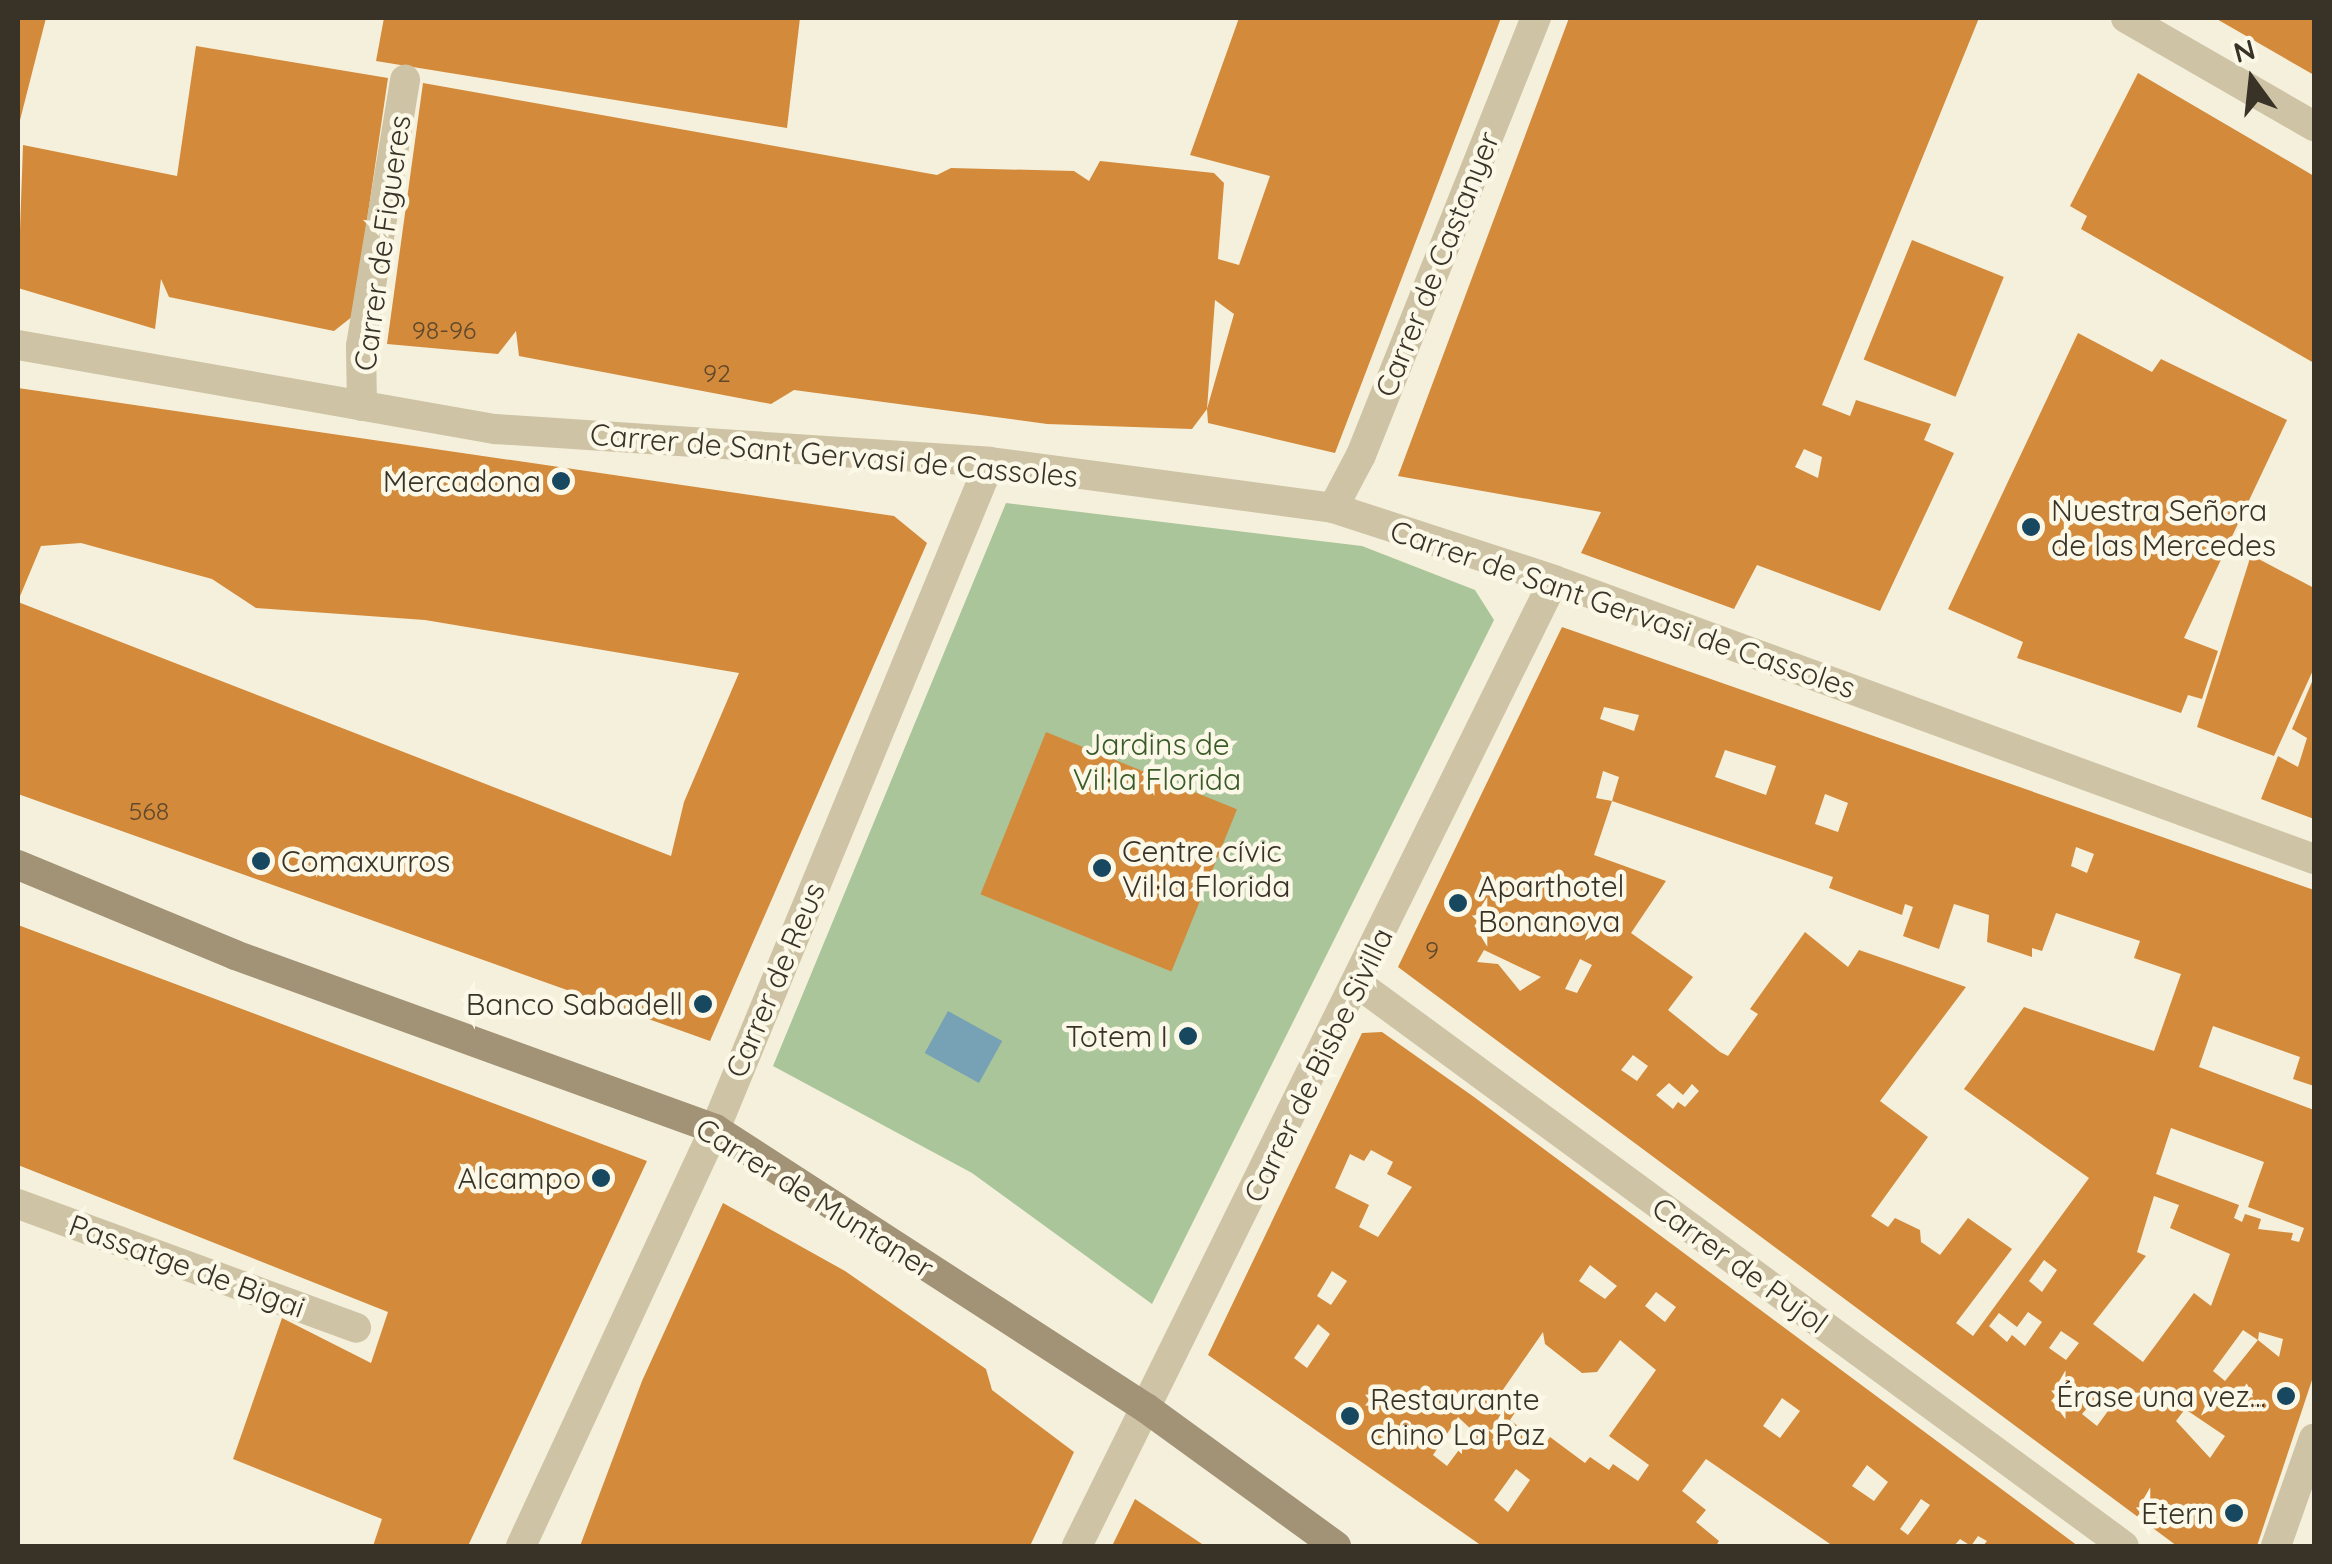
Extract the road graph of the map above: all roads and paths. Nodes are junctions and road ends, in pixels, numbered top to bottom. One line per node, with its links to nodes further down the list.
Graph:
1 (1536, 18): 8 (street, Carrer de Castanyer)
2 (2126, 18): 4 (street)
3 (405, 80): 6 (street, Carrer de Figueres)
4 (2314, 126)
5 (18, 344): 6 (street, Carrer de Sant Gervasi de Cassoles)
6 (362, 406): 7 (street, Carrer de Sant Gervasi de Cassoles)
7 (990, 462): 8 (street, Carrer de Sant Gervasi de Cassoles); 13 (street, Carrer de Reus)
8 (1332, 508): 9 (street, Carrer de Sant Gervasi de Cassoles)
9 (1554, 580): 10 (street, Carrer de Sant Gervasi de Cassoles); 12 (street, Carrer de Bisbe Sivilla)
10 (2314, 859)
11 (18, 865): 13 (street, Carrer de Muntaner)
12 (1357, 983): 16 (street, Carrer de Bisbe Sivilla); 21 (street, Carrer de Pujol)
13 (714, 1129): 16 (street, Carrer de Muntaner); 18 (street, Carrer de Reus)
14 (18, 1204): 15 (street, Passatge de Bigai)
15 (356, 1328)
16 (1146, 1408): 19 (street, Carrer de Bisbe Sivilla); 20 (street, Carrer de Muntaner)
17 (2314, 1438): 22 (street)
18 (521, 1546)
19 (1077, 1546)
20 (1336, 1546)
21 (2124, 1546)
22 (2276, 1546)

